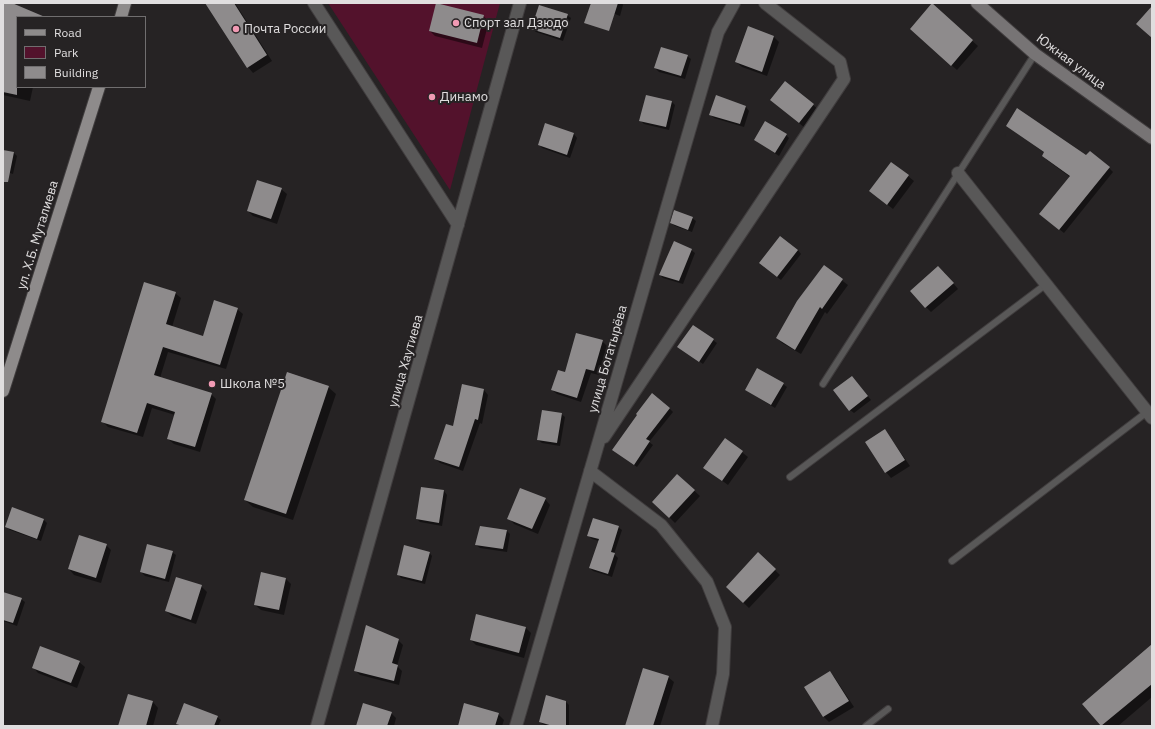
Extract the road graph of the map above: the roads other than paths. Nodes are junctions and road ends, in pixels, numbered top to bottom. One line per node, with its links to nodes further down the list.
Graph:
1 (125, 3): 7 (main road)
2 (314, 3): 12 (street)
3 (520, 3): 12 (street, улица Хаутиева)
4 (734, 3): 17 (street, улица Богатырёва)
5 (765, 3): 17 (street)
6 (977, 3): 8 (street, Южная улица)
7 (120, 16)
8 (1035, 54): 10 (street, Южная улица); 11 (lane)
9 (99, 88): 15 (main road, ул. Х.Б. Муталиева)
10 (1152, 138)
11 (958, 173): 13 (street); 14 (lane)
12 (458, 225): 22 (street, улица Хаутиева)
13 (1045, 285): 16 (street); 19 (lane)
14 (823, 384)
15 (3, 391)
16 (1149, 415): 20 (lane)
17 (598, 446): 18 (street, улица Богатырёва)
18 (590, 471): 23 (street, улица Богатырёва); 24 (street)
19 (790, 476)
20 (952, 560)
21 (888, 709): 25 (lane)
22 (317, 726)
23 (516, 726)
24 (712, 726)
25 (866, 726)

